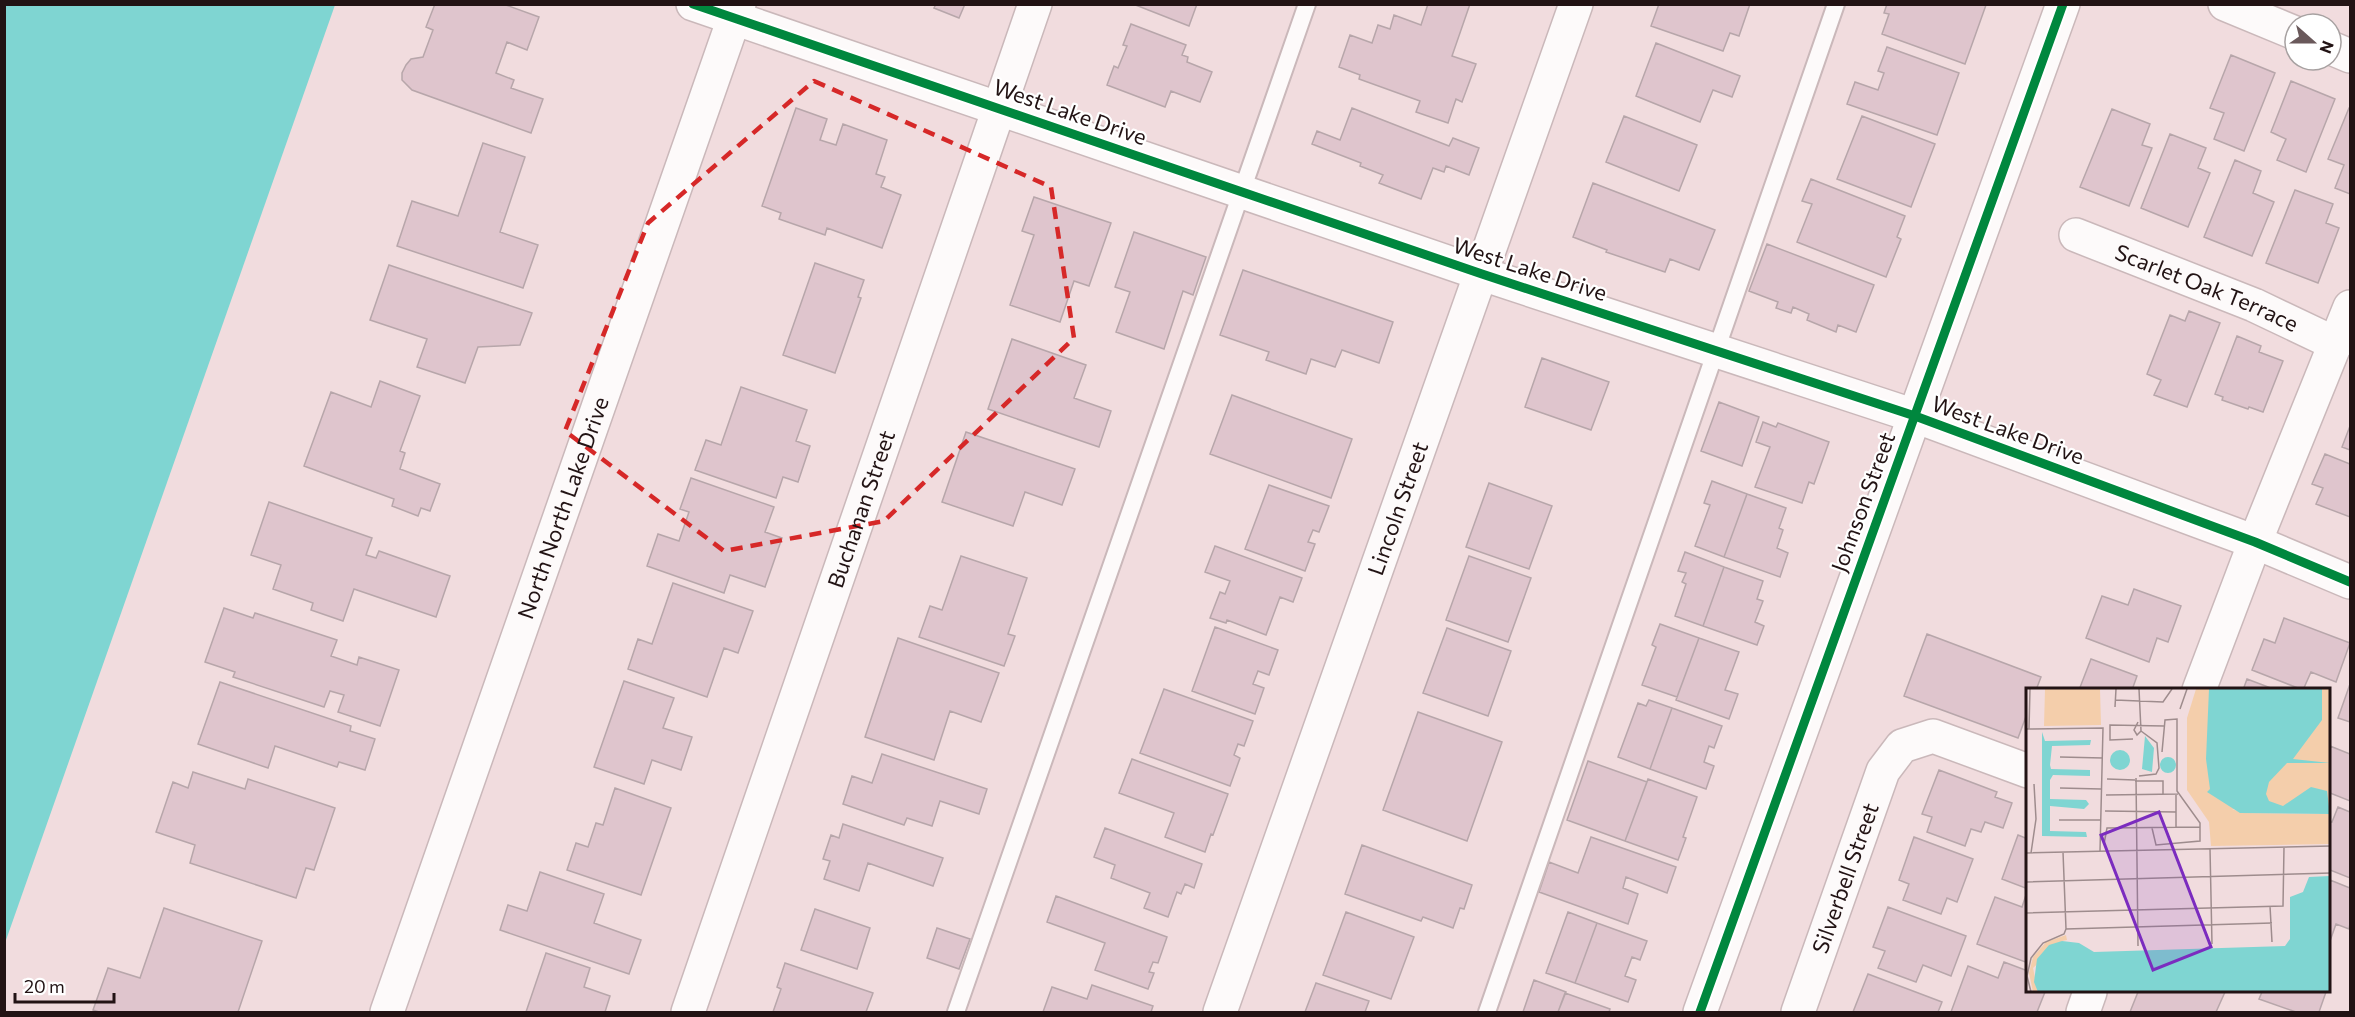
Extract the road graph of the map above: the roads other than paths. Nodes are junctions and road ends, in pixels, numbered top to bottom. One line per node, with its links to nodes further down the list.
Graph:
1 (693, 4): 8 (street, West Lake Drive)
2 (1035, 4): 10 (street, Buchanan Street)
3 (1307, 4): 11 (lane)
4 (1576, 4): 13 (street, Lincoln Street)
5 (1836, 4): 16 (lane)
6 (2063, 4): 17 (street, Johnson Street)
7 (2225, 4): 9 (street)
8 (736, 12): 10 (street, West Lake Drive); 23 (street, North North Lake Drive)
9 (2283, 28)
10 (999, 108): 11 (street, West Lake Drive); 24 (street, Buchanan Street)
11 (1242, 192): 13 (street, West Lake Drive); 25 (lane)
12 (2076, 235): 15 (street, Scarlet Oak Terrace)
13 (1482, 274): 16 (street, West Lake Drive); 26 (street, Lincoln Street)
14 (2350, 307): 15 (street)
15 (2336, 344): 18 (street)
16 (1716, 351): 17 (street, West Lake Drive); 27 (lane)
17 (1915, 416): 18 (street, West Lake Drive); 28 (street, Johnson Street)
18 (2255, 542): 19 (street, West Lake Drive); 20 (street)
19 (2350, 582)
20 (2200, 688)
21 (2026, 770): 29 (street, Silverbell Street)
22 (2090, 993): 30 (street)
23 (387, 1012)
24 (688, 1012)
25 (956, 1012)
26 (1220, 1012)
27 (1487, 1012)
28 (1700, 1012)
29 (1798, 1012)
30 (2083, 1012)

